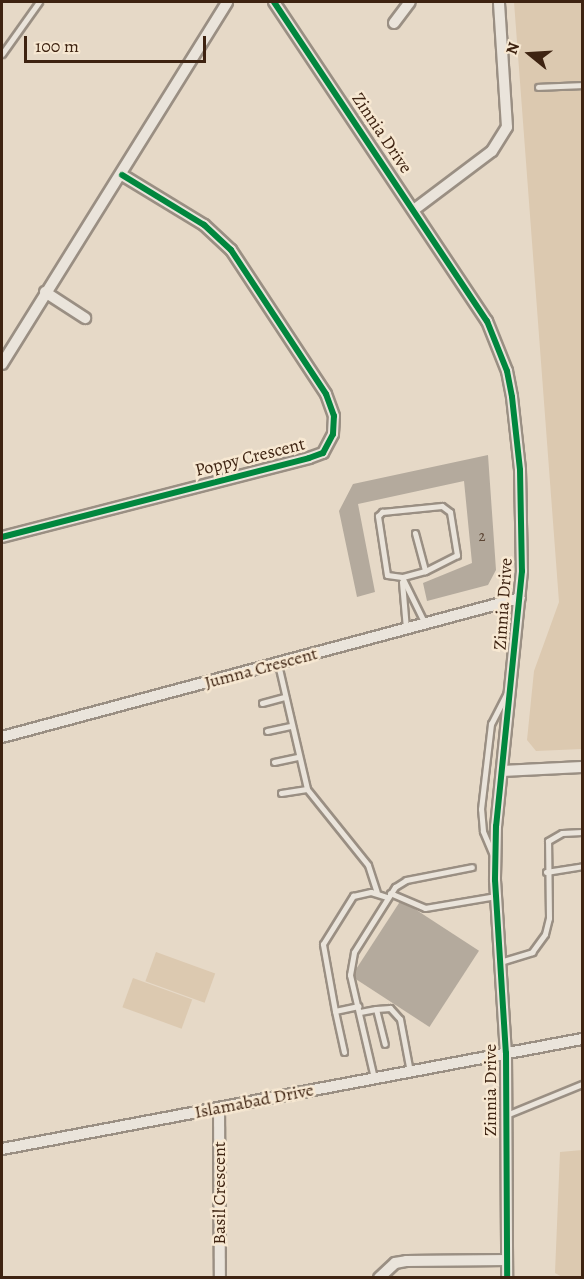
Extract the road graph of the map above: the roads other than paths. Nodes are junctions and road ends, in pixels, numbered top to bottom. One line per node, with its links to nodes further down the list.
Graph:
1 (39, 2): 7 (lane)
2 (227, 2): 10 (street)
3 (274, 2): 11 (street, Zinnia Drive)
4 (410, 2): 6 (street)
5 (500, 2): 11 (street)
6 (394, 22)
7 (2, 54)
8 (582, 85): 9 (lane)
9 (538, 87)
10 (122, 175): 12 (street); 16 (street, Poppy Crescent)
11 (415, 209): 19 (street, Zinnia Drive)
12 (45, 292): 13 (street); 14 (street)
13 (85, 318)
14 (2, 364)
15 (415, 533): 17 (lane)
16 (2, 537)
17 (425, 571): 18 (lane); 18 (lane)
18 (402, 577): 20 (lane); 21 (lane)
19 (520, 598): 20 (street, Jumna Crescent); 23 (street, Zinnia Drive)
20 (426, 624): 21 (street, Jumna Crescent)
21 (406, 630): 22 (street, Jumna Crescent)
22 (278, 664): 24 (lane); 28 (street, Jumna Crescent)
23 (512, 685): 32 (street, Zinnia Drive); 36 (lane)
24 (285, 697): 25 (lane); 26 (lane)
25 (262, 703)
26 (291, 726): 27 (lane); 29 (lane)
27 (267, 731)
28 (2, 737)
29 (297, 757): 30 (lane); 33 (lane)
30 (274, 762)
31 (582, 767): 32 (street)
32 (502, 771): 36 (street, Zinnia Drive)
33 (307, 789): 34 (lane); 40 (lane)
34 (281, 793)
35 (582, 832): 39 (lane)
36 (495, 862): 42 (street, Zinnia Drive)
37 (582, 866): 39 (lane)
38 (472, 867): 41 (lane)
39 (546, 872): 43 (lane)
40 (377, 892): 41 (lane); 46 (lane)
41 (388, 895): 42 (lane); 44 (lane)
42 (496, 896): 43 (street, Zinnia Drive)
43 (500, 962): 50 (street, Zinnia Drive)
44 (359, 1009): 45 (lane); 46 (lane); 52 (lane)
45 (376, 1009): 48 (lane); 51 (lane)
46 (335, 1011): 49 (lane)
47 (582, 1039): 50 (street, Islamabad Drive)
48 (385, 1044)
49 (344, 1052)
50 (506, 1053): 51 (street, Islamabad Drive); 55 (street, Zinnia Drive)
51 (410, 1072): 52 (street, Islamabad Drive)
52 (374, 1078): 54 (street, Islamabad Drive)
53 (582, 1084): 55 (lane)
54 (219, 1108): 56 (street, Islamabad Drive); 58 (street, Basil Crescent)
55 (505, 1116): 57 (street, Zinnia Drive)
56 (2, 1149)
57 (507, 1260): 59 (street); 60 (street, Zinnia Drive)
58 (220, 1278)
59 (379, 1278)
60 (507, 1278)

